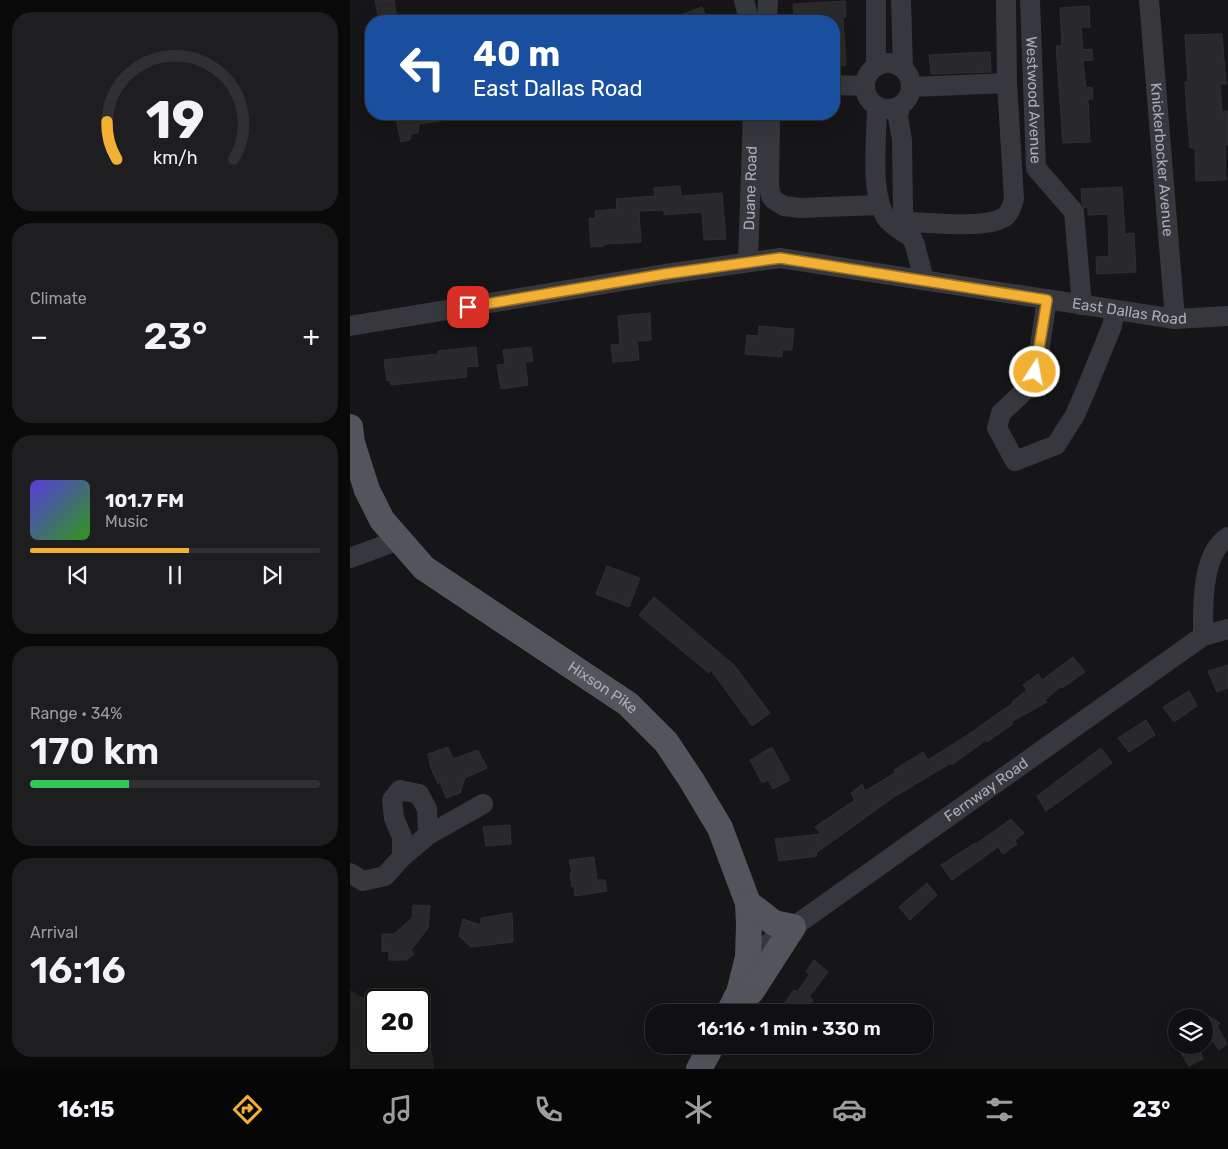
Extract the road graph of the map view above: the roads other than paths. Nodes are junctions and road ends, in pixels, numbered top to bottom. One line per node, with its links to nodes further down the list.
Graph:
1 (744, 0): 8 (street)
2 (768, 0): 9 (street)
3 (876, 0): 10 (street)
4 (901, 0): 11 (street)
5 (1006, 0): 12 (street)
6 (1030, 0): 25 (street, Westwood Avenue)
7 (1149, 0): 28 (street, Knickerbocker Avenue)
8 (747, 15)
9 (767, 15)
10 (876, 66): 11 (street); 14 (street)
11 (903, 68): 15 (street)
12 (1007, 83): 15 (street); 21 (street)
13 (840, 85): 14 (street)
14 (865, 86): 17 (street)
15 (912, 87): 16 (street)
16 (900, 106): 17 (street); 21 (street)
17 (877, 107): 20 (street)
18 (753, 120): 22 (street, Duane Road)
19 (770, 120): 20 (street)
20 (880, 205): 21 (street)
21 (909, 230): 23 (street)
22 (748, 262): 23 (street, East Dallas Road); 29 (street, East Dallas Road)
23 (924, 280): 24 (street, East Dallas Road)
24 (1047, 300): 25 (street, East Dallas Road); 26 (street)
25 (1082, 305): 26 (street, East Dallas Road)
26 (1115, 310): 28 (street, East Dallas Road)
27 (1228, 316): 28 (street, East Dallas Road)
28 (1175, 319)
29 (350, 326)
30 (350, 427): 32 (main road, Hixson Pike)
31 (1228, 537): 35 (street)
32 (399, 540): 33 (street); 40 (main road, Hixson Pike)
33 (350, 558)
34 (1228, 629): 35 (street, Fernway Road)
35 (1203, 636): 41 (street, Fernway Road)
36 (483, 804): 37 (street)
37 (428, 835): 38 (street); 38 (street)
38 (402, 857): 39 (street)
39 (350, 873)
40 (748, 902): 41 (main road); 42 (main road, Hixson Pike)
41 (793, 927): 42 (street, Fernway Road); 44 (main road)
42 (748, 957): 43 (main road, Hixson Pike)
43 (733, 1004)
44 (735, 1004)
45 (707, 1054): 46 (main road)
46 (699, 1069)

